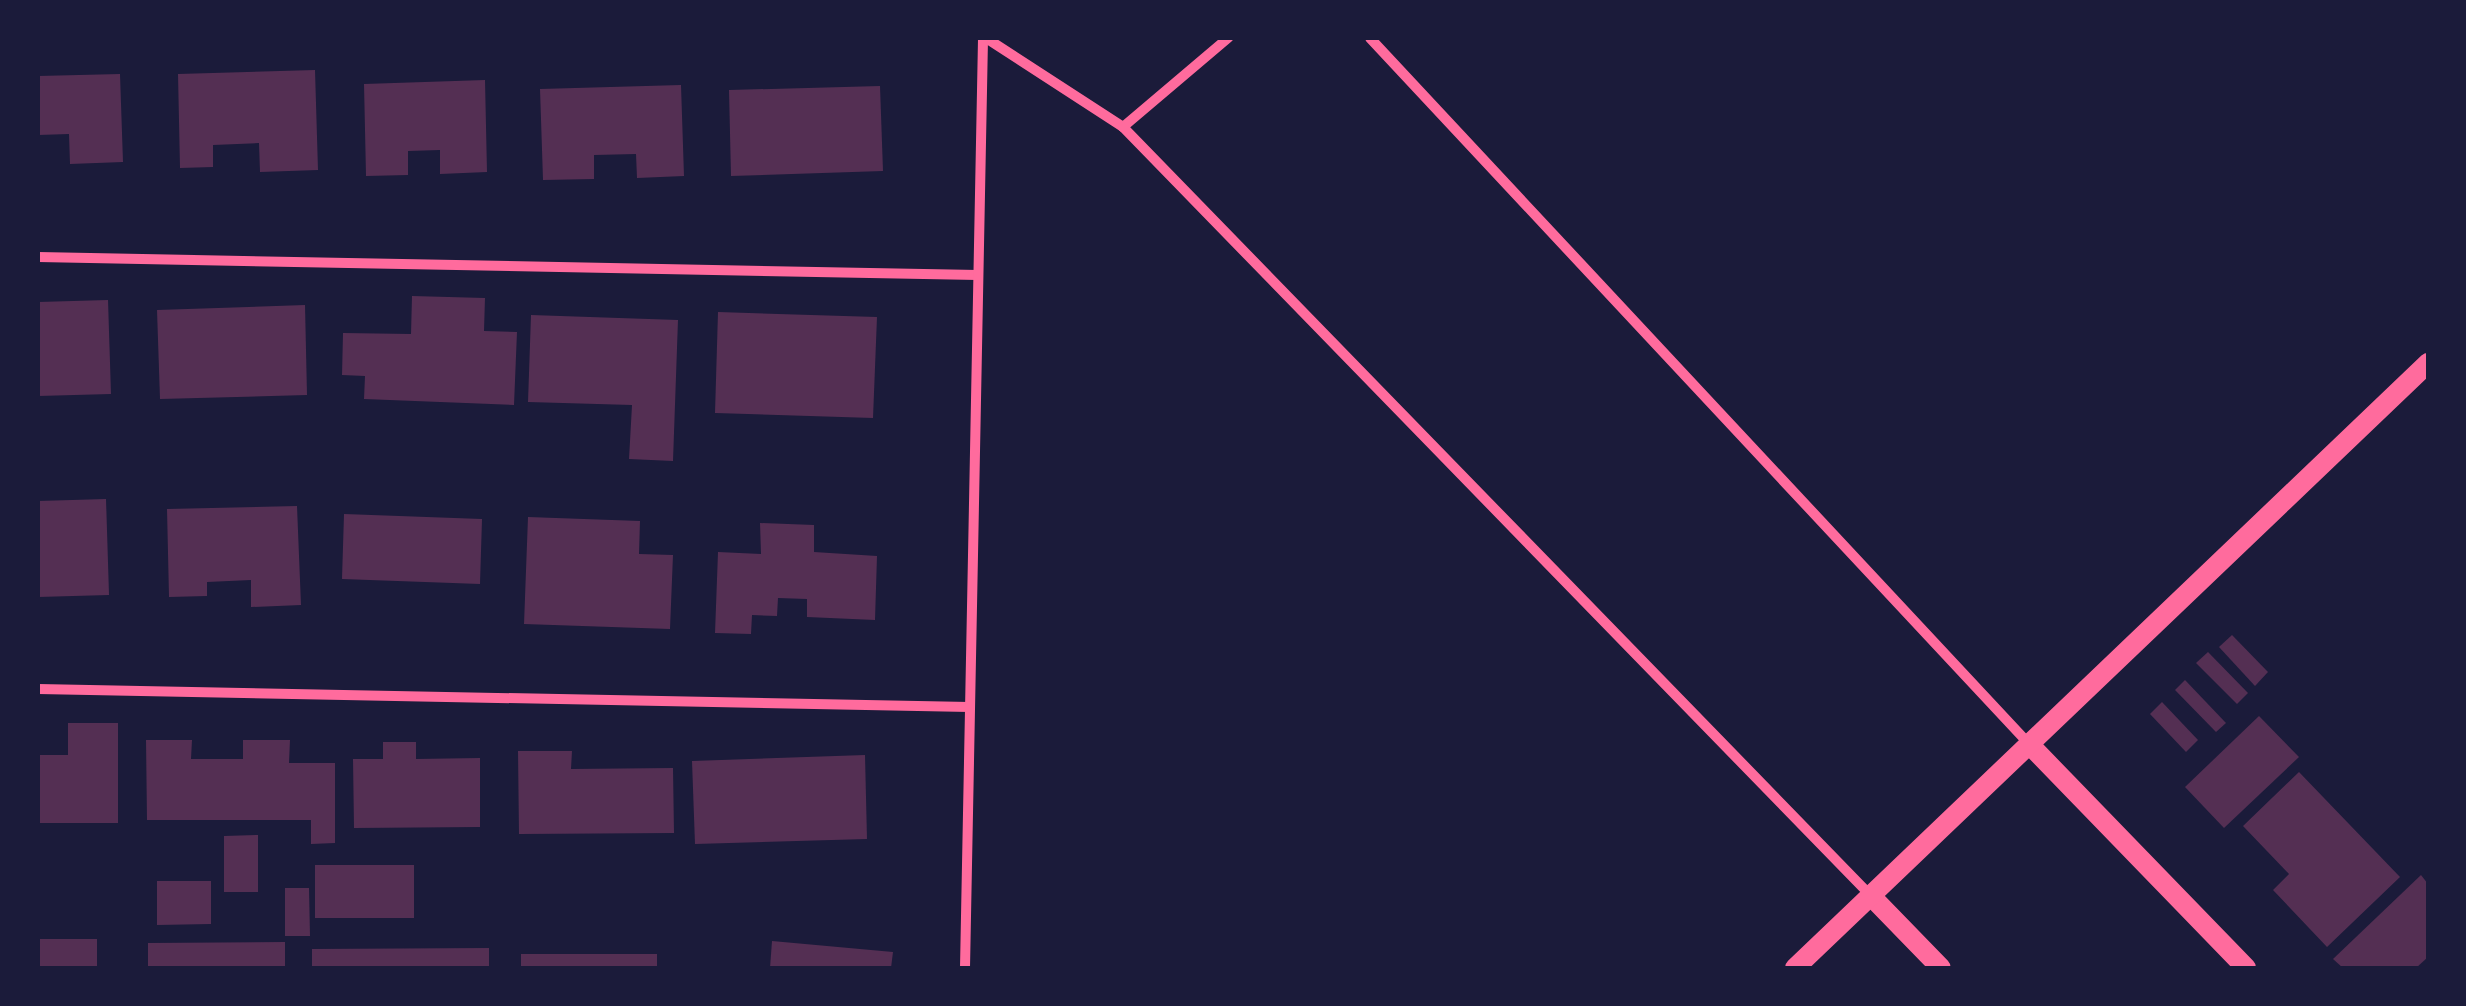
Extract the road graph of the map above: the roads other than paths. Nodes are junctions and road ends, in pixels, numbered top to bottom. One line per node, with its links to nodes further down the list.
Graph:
1 (984, 38): 4 (street); 6 (street)
2 (1228, 38): 4 (street)
3 (1370, 38): 10 (street)
4 (1123, 126): 11 (street)
5 (38, 257): 6 (street)
6 (978, 275): 9 (street)
7 (2428, 363): 10 (main road)
8 (38, 689): 9 (street)
9 (970, 707): 12 (street)
10 (2030, 744): 11 (main road); 15 (main road)
11 (1871, 896): 13 (main road); 14 (main road)
12 (965, 968)
13 (1795, 968)
14 (1941, 968)
15 (2246, 968)

